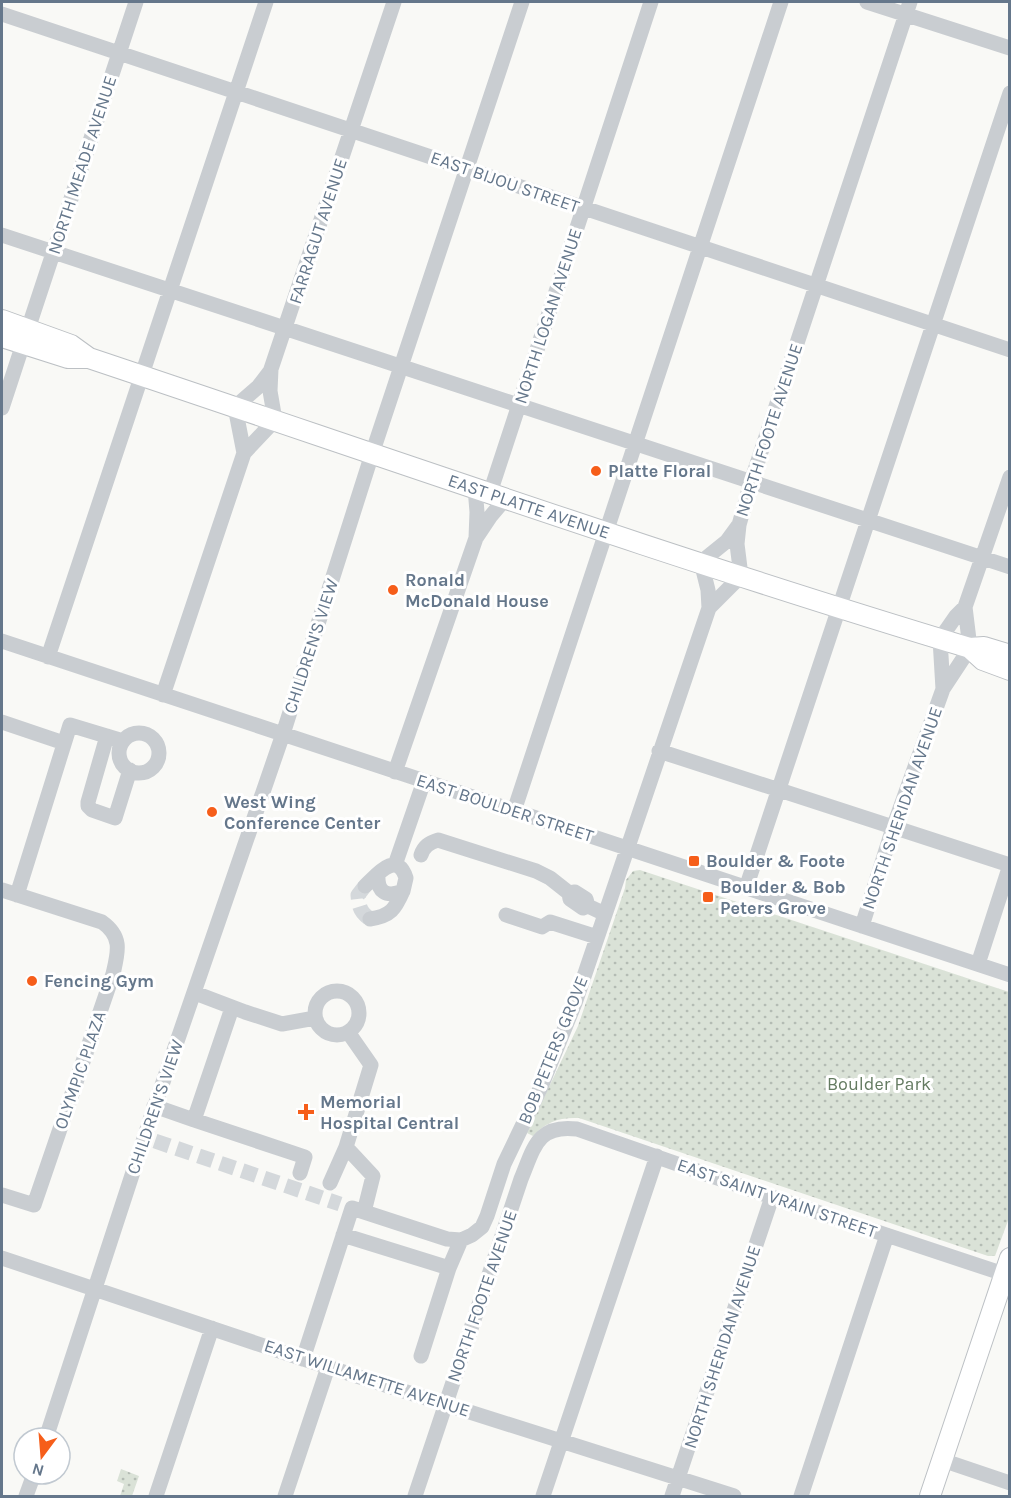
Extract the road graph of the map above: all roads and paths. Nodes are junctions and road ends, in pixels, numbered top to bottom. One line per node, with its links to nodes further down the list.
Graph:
1 (6, 2): 10 (street)
2 (136, 2): 12 (street, NORTH MEADE AVENUE)
3 (266, 2): 13 (street)
4 (394, 2): 15 (street, FARRAGUT AVENUE)
5 (522, 2): 16 (street, CHILDREN'S VIEW)
6 (651, 2): 17 (street, NORTH LOGAN AVENUE)
7 (781, 2): 19 (street)
8 (867, 2): 9 (street)
9 (907, 8): 11 (street); 21 (street, NORTH FOOTE AVENUE)
10 (2, 14): 12 (street, EAST BIJOU STREET)
11 (1010, 48)
12 (119, 54): 13 (street, EAST BIJOU STREET); 20 (street, NORTH MEADE AVENUE)
13 (235, 93): 15 (street, EAST BIJOU STREET); 22 (street)
14 (1010, 93): 24 (street)
15 (351, 131): 16 (street, EAST BIJOU STREET); 25 (street, FARRAGUT AVENUE)
16 (467, 169): 17 (street, EAST BIJOU STREET); 29 (street, CHILDREN'S VIEW)
17 (584, 208): 19 (street, EAST BIJOU STREET); 32 (street, NORTH LOGAN AVENUE)
18 (2, 235): 20 (street)
19 (700, 247): 21 (street, EAST BIJOU STREET); 36 (street)
20 (54, 252): 22 (street); 26 (street, NORTH MEADE AVENUE)
21 (816, 284): 24 (street, EAST BIJOU STREET); 40 (street, NORTH FOOTE AVENUE)
22 (169, 290): 25 (street); 31 (street)
23 (2, 320): 26 (main road, EAST PLATTE AVENUE)
24 (933, 324): 28 (street, EAST BIJOU STREET); 42 (street)
25 (286, 329): 29 (street); 30 (street, FARRAGUT AVENUE)
26 (26, 336): 27 (main road, EAST PLATTE AVENUE); 31 (main road, EAST PLATTE AVENUE); 34 (street, NORTH MEADE AVENUE)
27 (2, 337)
28 (1010, 350)
29 (401, 366): 32 (street); 38 (street, CHILDREN'S VIEW)
30 (271, 369): 33 (street); 35 (street, FARRAGUT AVENUE)
31 (141, 375): 33 (main road, EAST PLATTE AVENUE); 57 (street)
32 (518, 405): 36 (street); 41 (street, NORTH LOGAN AVENUE)
33 (235, 407): 35 (main road, EAST PLATTE AVENUE); 37 (street)
34 (2, 408)
35 (275, 420): 37 (street); 38 (main road, EAST PLATTE AVENUE)
36 (634, 444): 40 (street); 44 (street)
37 (244, 453): 60 (street)
38 (372, 454): 41 (main road, EAST PLATTE AVENUE); 62 (street, CHILDREN'S VIEW)
39 (1010, 477): 46 (street)
40 (751, 482): 42 (street); 43 (street, NORTH FOOTE AVENUE)
41 (490, 493): 44 (main road, EAST PLATTE AVENUE); 45 (street); 45 (street, NORTH LOGAN AVENUE)
42 (867, 520): 46 (street); 50 (street)
43 (739, 525): 47 (street); 49 (street, NORTH FOOTE AVENUE)
44 (605, 531): 47 (main road, EAST PLATTE AVENUE); 71 (street)
45 (476, 538): 68 (street, NORTH LOGAN AVENUE)
46 (983, 557): 48 (street); 52 (street)
47 (701, 562): 49 (main road, EAST PLATTE AVENUE); 51 (street)
48 (1010, 567)
49 (741, 576): 50 (main road, EAST PLATTE AVENUE); 51 (street)
50 (839, 607): 53 (main road, EAST PLATTE AVENUE); 70 (street)
51 (709, 608): 66 (street)
52 (965, 608): 53 (street); 55 (street)
53 (940, 639): 55 (main road, EAST PLATTE AVENUE); 59 (street, NORTH SHERIDAN AVENUE)
54 (2, 641): 57 (street, EAST BOULDER STREET)
55 (970, 648): 56 (main road, EAST PLATTE AVENUE); 58 (main road, EAST PLATTE AVENUE); 59 (street, NORTH SHERIDAN AVENUE)
56 (1010, 655)
57 (48, 657): 60 (street, EAST BOULDER STREET)
58 (1010, 670)
59 (943, 689): 72 (street, NORTH SHERIDAN AVENUE)
60 (163, 695): 62 (street, EAST BOULDER STREET)
61 (2, 722): 65 (street)
62 (283, 734): 68 (street, EAST BOULDER STREET); 89 (street, CHILDREN'S VIEW)
63 (107, 736): 64 (street); 65 (street); 67 (street)
64 (123, 741): 67 (street); 67 (street)
65 (64, 743): 81 (street)
66 (659, 751): 70 (street); 73 (street)
67 (130, 770)
68 (396, 772): 69 (street, EAST BOULDER STREET)
69 (424, 781): 71 (street, EAST BOULDER STREET); 75 (street)
70 (778, 791): 72 (street); 78 (street)
71 (514, 811): 73 (street, EAST BOULDER STREET)
72 (893, 828): 85 (street, NORTH SHERIDAN AVENUE); 87 (street)
73 (627, 848): 78 (street, EAST BOULDER STREET); 82 (street, BOB PETERS GROVE)
74 (421, 855): 82 (street)
75 (395, 866): 76 (street); 80 (street)
76 (378, 874): 77 (street); 80 (street)
77 (365, 886)
78 (746, 888): 85 (street, EAST BOULDER STREET)
79 (2, 890): 81 (street, OLYMPIC PLAZA)
80 (403, 891): 84 (street)
81 (17, 895): 100 (street, OLYMPIC PLAZA)
82 (605, 914): 86 (street, BOB PETERS GROVE)
83 (506, 915): 86 (street)
84 (370, 919)
85 (862, 926): 87 (street, EAST BOULDER STREET)
86 (597, 938): 105 (street, BOB PETERS GROVE)
87 (978, 964): 88 (street, EAST BOULDER STREET)
88 (1010, 975)
89 (195, 993): 90 (street); 93 (street, CHILDREN'S VIEW)
90 (232, 1008): 91 (street); 94 (street)
91 (315, 1018): 92 (street); 92 (street)
92 (348, 1032): 96 (street)
93 (154, 1106): 94 (street); 109 (street, CHILDREN'S VIEW)
94 (194, 1120): 98 (street)
95 (545, 1133): 97 (street, EAST SAINT VRAIN STREET); 114 (street, NORTH FOOTE AVENUE)
96 (346, 1147): 99 (street); 102 (street)
97 (657, 1156): 101 (street, EAST SAINT VRAIN STREET); 116 (street)
98 (300, 1173)
99 (330, 1183)
100 (2, 1195)
101 (772, 1197): 104 (street, EAST SAINT VRAIN STREET); 118 (street, NORTH SHERIDAN AVENUE)
102 (352, 1208): 103 (street); 105 (street)
103 (343, 1234): 107 (street); 112 (street)
104 (887, 1235): 108 (street, EAST SAINT VRAIN STREET); 126 (street)
105 (461, 1240): 107 (street)
106 (2, 1258): 109 (street, EAST WILLAMETTE AVENUE)
107 (449, 1268): 111 (street)
108 (1008, 1269): 117 (main road)
109 (95, 1289): 110 (street, EAST WILLAMETTE AVENUE); 115 (street, CHILDREN'S VIEW)
110 (212, 1328): 112 (street, EAST WILLAMETTE AVENUE); 120 (street)
111 (421, 1356)
112 (303, 1359): 113 (street, EAST WILLAMETTE AVENUE)
113 (328, 1367): 114 (street, EAST WILLAMETTE AVENUE); 121 (street)
114 (446, 1405): 116 (street, EAST WILLAMETTE AVENUE); 122 (street, NORTH FOOTE AVENUE)
115 (50, 1426)
116 (562, 1440): 118 (street, EAST WILLAMETTE AVENUE); 123 (street)
117 (942, 1460): 119 (street); 127 (main road)
118 (678, 1478): 124 (street, NORTH SHERIDAN AVENUE); 125 (street, EAST WILLAMETTE AVENUE)
119 (1010, 1483)
120 (156, 1497)
121 (285, 1497)
122 (415, 1497)
123 (543, 1497)
124 (672, 1497)
125 (734, 1497)
126 (801, 1497)
127 (930, 1497)

